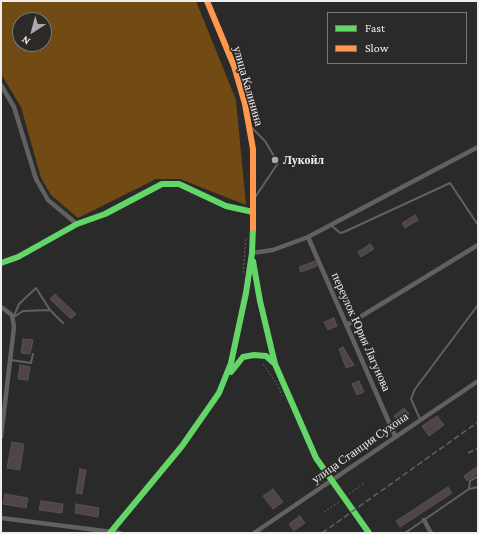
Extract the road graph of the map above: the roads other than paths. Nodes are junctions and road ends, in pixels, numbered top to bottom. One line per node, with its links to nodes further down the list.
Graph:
1 (207, 1): 3 (street, улица Калинина)
2 (2, 88): 7 (street)
3 (249, 125): 5 (street, улица Калинина); 5 (lane)
4 (478, 146): 8 (street)
5 (254, 198): 6 (street, улица Калинина)
6 (253, 212): 7 (street); 12 (street, улица Калинина)
7 (77, 224): 13 (street)
8 (331, 225): 9 (lane); 10 (street)
9 (478, 225)
10 (308, 237): 12 (street); 19 (street, переулок Юрия Лагунова)
11 (478, 245): 19 (street)
12 (252, 253): 22 (street); 24 (street)
13 (1, 263)
14 (478, 305): 25 (lane)
15 (1, 307): 17 (street)
16 (50, 310): 17 (lane); 17 (lane); 18 (lane)
17 (13, 318): 21 (street)
18 (63, 323)
19 (347, 325): 26 (street, переулок Юрия Лагунова)
20 (33, 354): 21 (lane)
21 (10, 360): 27 (street)
22 (275, 364): 24 (street); 36 (street)
23 (478, 381): 25 (street, улица Станция Сухона)
24 (219, 393): 33 (street)
25 (420, 419): 26 (street, улица Станция Сухона)
26 (395, 436): 35 (street, улица Станция Сухона)
27 (1, 437)
28 (478, 476): 30 (lane)
29 (478, 487): 30 (lane)
30 (470, 489): 32 (lane)
31 (1, 518): 33 (street)
32 (424, 520): 37 (lane); 38 (street)
33 (111, 532): 34 (street)
34 (120, 533)
35 (254, 533)
36 (369, 533)
37 (405, 533)
38 (431, 533)

